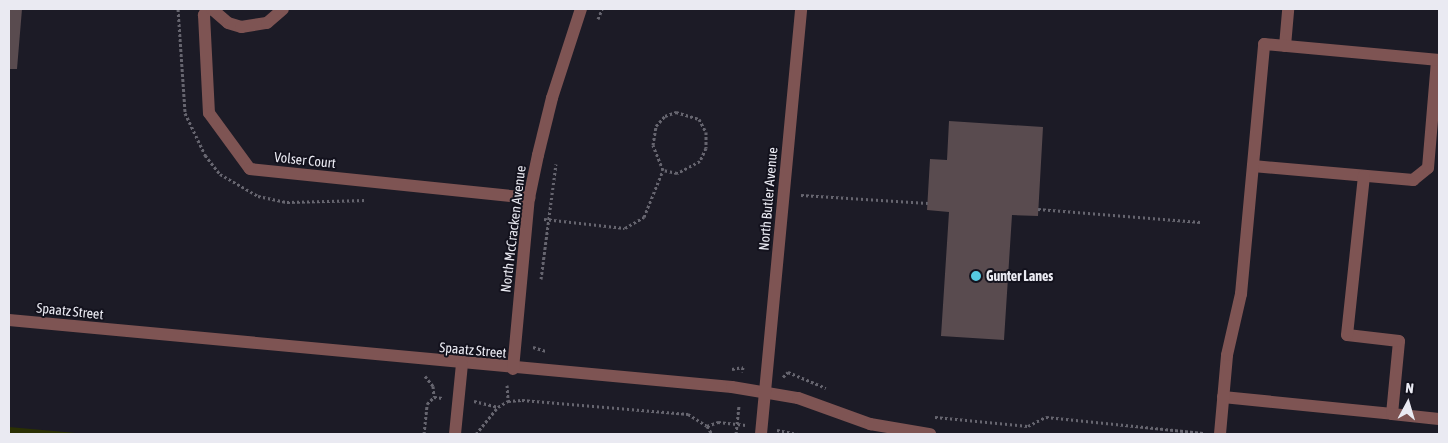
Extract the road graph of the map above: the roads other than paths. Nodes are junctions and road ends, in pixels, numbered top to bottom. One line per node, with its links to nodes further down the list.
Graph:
1 (207, 9): 11 (street, Volser Court)
2 (212, 9): 3 (street)
3 (283, 9)
4 (581, 9): 11 (street, North McCracken Avenue)
5 (801, 9): 15 (street, North Butler Avenue)
6 (1288, 9): 7 (street)
7 (1285, 46): 8 (street); 9 (street)
8 (1438, 60): 10 (street)
9 (1253, 166): 10 (street); 16 (street)
10 (1364, 176): 17 (street)
11 (529, 198): 14 (street, North McCracken Avenue)
12 (9, 320): 13 (street, Spaatz Street)
13 (462, 364): 14 (street, Spaatz Street); 20 (street)
14 (509, 368): 15 (street, Spaatz Street)
15 (765, 392): 19 (street, North Butler Avenue); 21 (street, Spaatz Street)
16 (1223, 397): 17 (street); 22 (street)
17 (1392, 414): 18 (street)
18 (1439, 419)
19 (762, 431)
20 (455, 434)
21 (930, 434)
22 (1220, 434)

